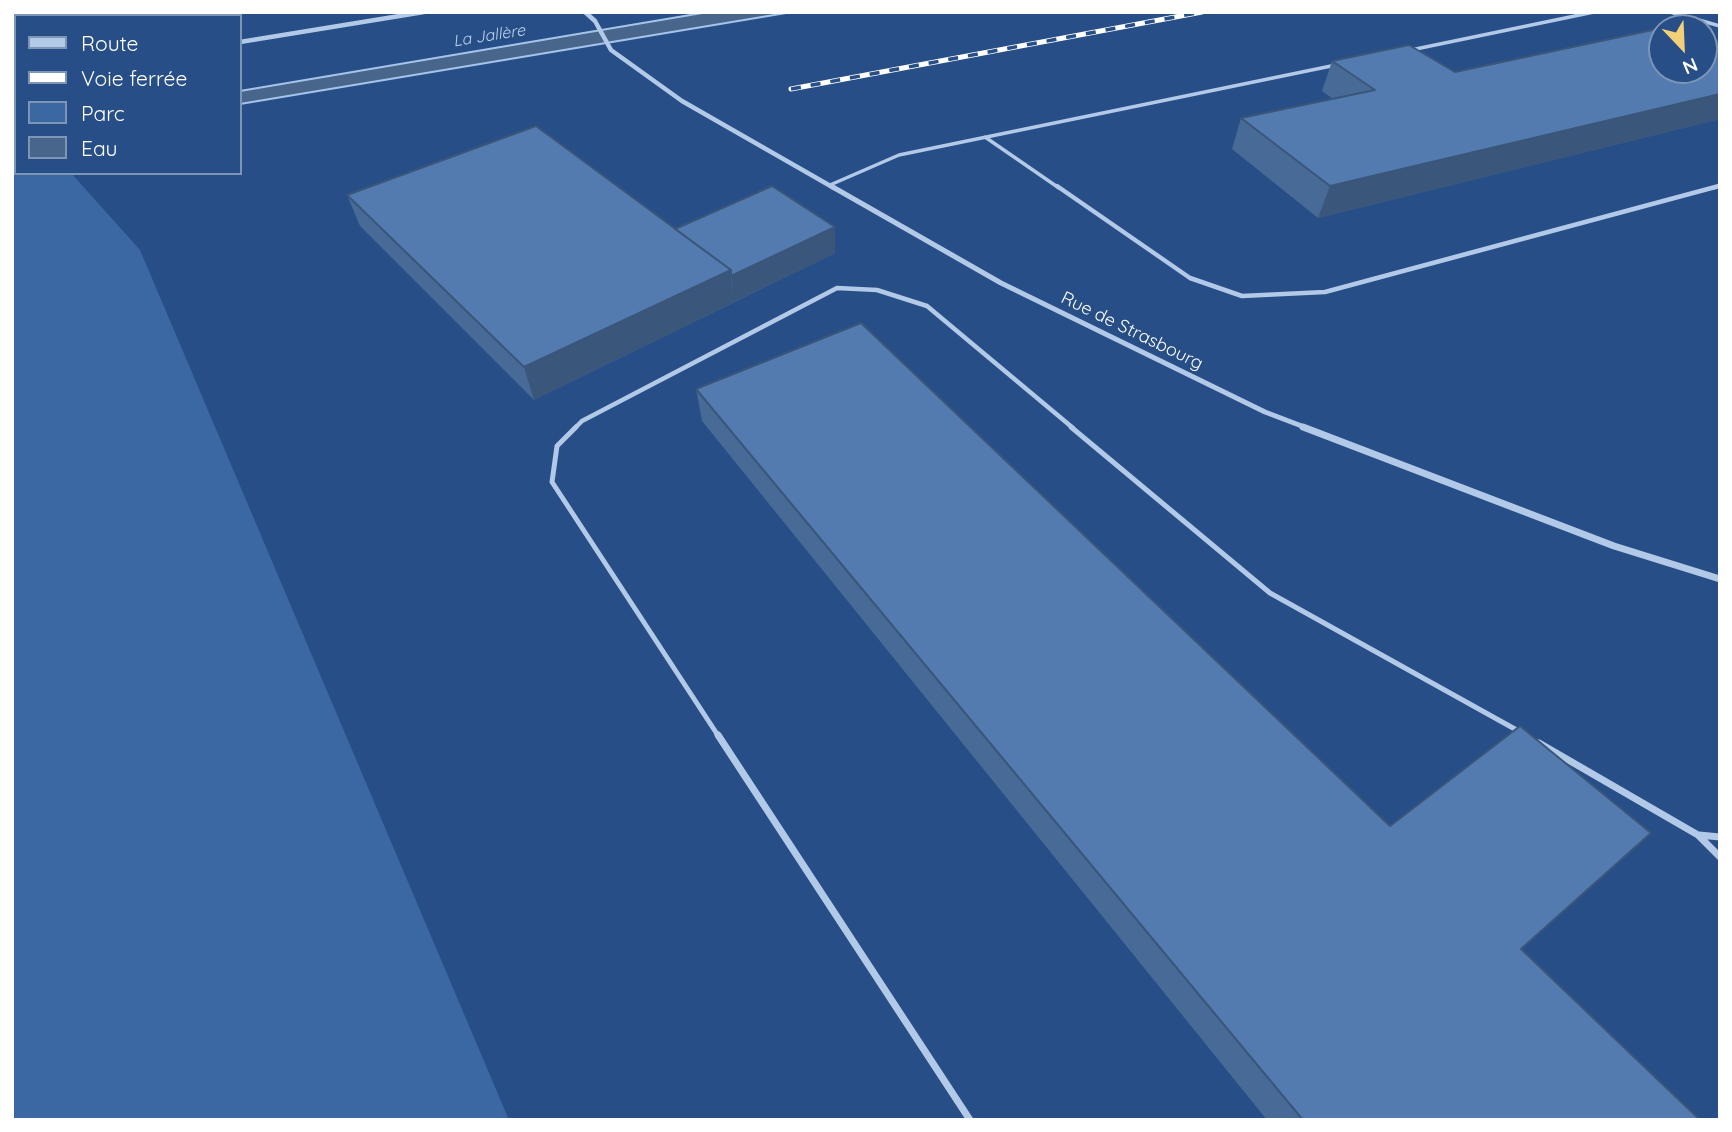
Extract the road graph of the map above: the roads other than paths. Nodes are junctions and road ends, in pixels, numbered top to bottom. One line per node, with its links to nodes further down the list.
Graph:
1 (425, 12): 6 (street)
2 (585, 12): 10 (street, Rue de Strasbourg)
3 (1594, 12): 7 (lane)
4 (1670, 12): 5 (lane)
5 (1720, 26)
6 (242, 42)
7 (1404, 51)
8 (1337, 65): 9 (lane)
9 (985, 137): 10 (lane); 11 (lane)
10 (830, 185): 12 (street, Rue de Strasbourg)
11 (1720, 186)
12 (1720, 579)
13 (1698, 835): 14 (lane); 15 (lane); 16 (lane)
14 (1720, 838)
15 (1720, 857)
16 (970, 1120)

